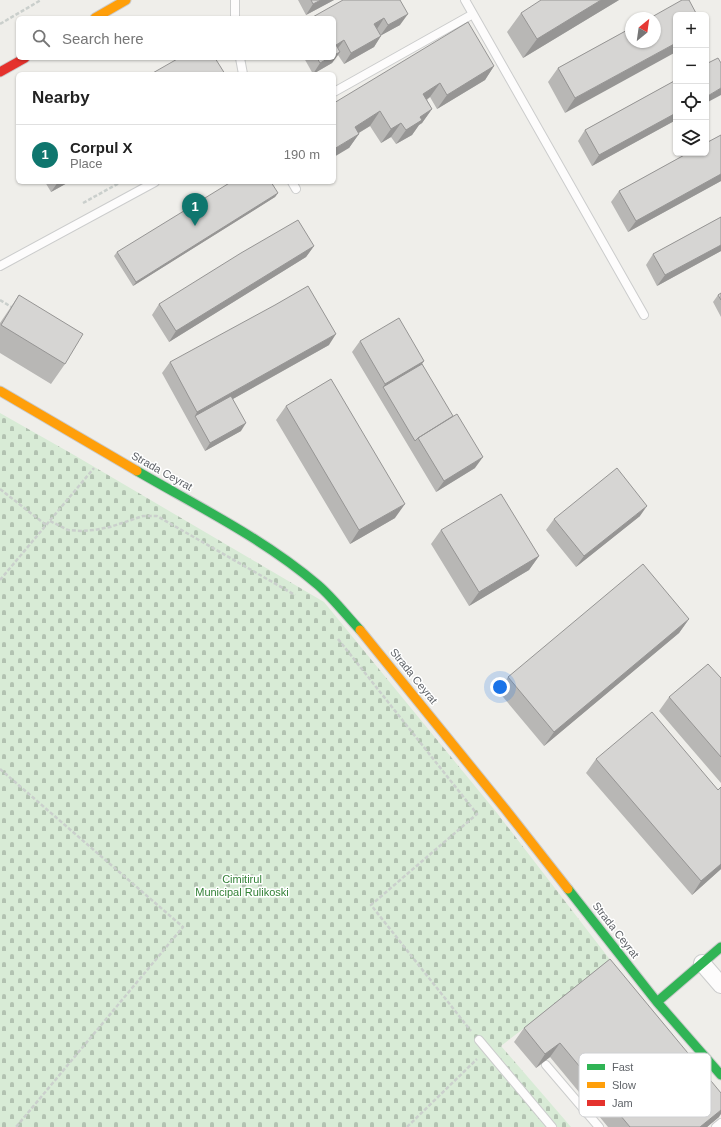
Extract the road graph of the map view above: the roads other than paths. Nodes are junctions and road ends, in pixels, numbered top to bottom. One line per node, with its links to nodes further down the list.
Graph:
1 (126, 0): 5 (main road)
2 (235, 0): 6 (lane)
3 (465, 0): 4 (lane)
4 (473, 14): 11 (lane); 14 (lane)
5 (98, 16)
6 (235, 16)
7 (21, 60): 9 (main road)
8 (240, 60): 10 (lane)
9 (0, 72)
10 (243, 72)
11 (336, 91)
12 (151, 184): 13 (lane)
13 (0, 266)
14 (644, 315)
15 (0, 391): 19 (main road, Strada Ceyrat)
16 (721, 947): 17 (main road)
17 (702, 963): 18 (street); 19 (main road)
18 (721, 985)
19 (657, 1002): 21 (main road, Strada Ceyrat)
20 (479, 1040): 28 (lane)
21 (702, 1053)
22 (711, 1064): 24 (main road, Strada Ceyrat)
23 (546, 1065): 25 (lane)
24 (721, 1075)
25 (579, 1104)
26 (590, 1117): 29 (lane)
27 (721, 1123): 30 (lane)
28 (552, 1127)
29 (599, 1127)
30 (716, 1127)

